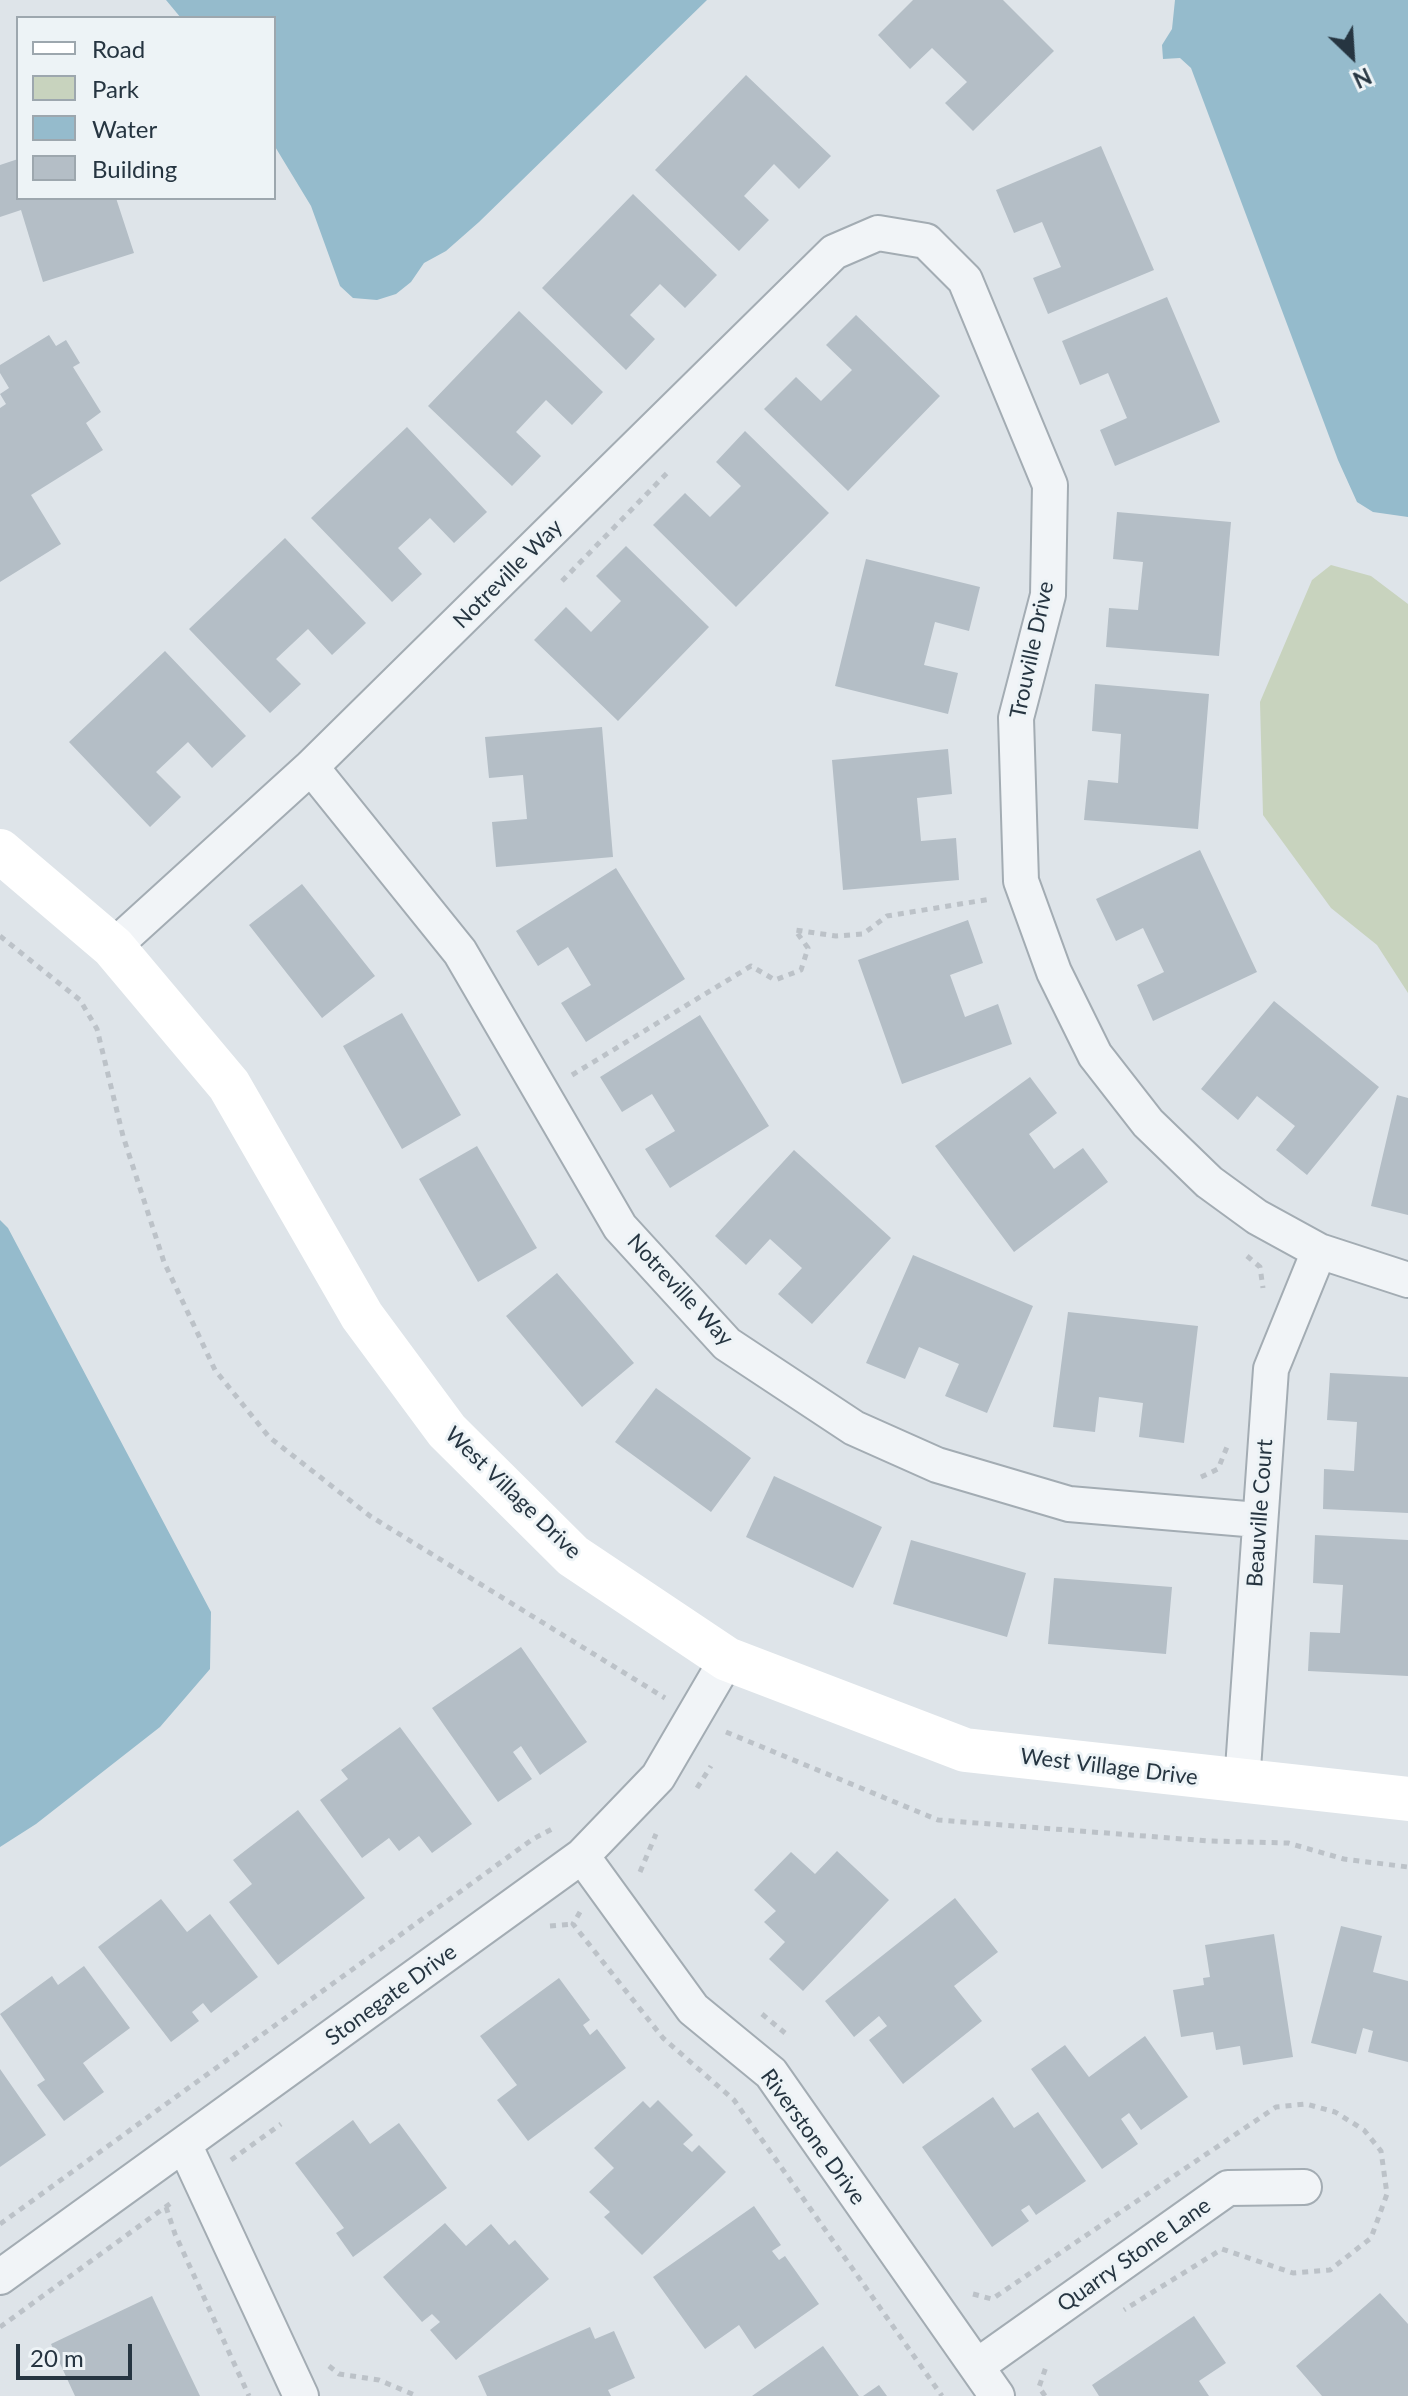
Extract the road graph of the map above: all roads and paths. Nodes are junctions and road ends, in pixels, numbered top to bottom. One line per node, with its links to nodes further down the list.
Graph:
1 (705, 380): 2 (street, Notreville Way); 7 (street, Trouville Drive)
2 (311, 767): 5 (street, Notreville Way); 9 (street, Notreville Way)
3 (0, 851): 5 (street, West Village Drive)
4 (996, 898): 6 (path)
5 (113, 947): 10 (street, West Village Drive)
6 (567, 1079)
7 (1319, 1251): 8 (street, Trouville Drive); 9 (street, Beauville Court)
8 (1408, 1280)
9 (1258, 1520): 16 (street, Beauville Court)
10 (727, 1659): 16 (street, West Village Drive); 21 (street, Stonegate Drive)
11 (667, 1699): 12 (path)
12 (659, 1711)
13 (726, 1732): 14 (path)
14 (721, 1745)
15 (715, 1757): 17 (path)
16 (1242, 1783): 18 (street, West Village Drive)
17 (694, 1791)
18 (1408, 1799)
19 (666, 1823): 22 (path)
20 (557, 1826): 30 (path)
21 (590, 1868): 25 (street, Stonegate Drive); 36 (street, Riverstone Drive); 40 (path)
22 (643, 1880)
23 (757, 2010): 24 (path)
24 (788, 2037)
25 (184, 2144): 31 (street, Stonegate Drive); 38 (street)
26 (230, 2161): 27 (path)
27 (237, 2175)
28 (1304, 2187): 36 (street, Quarry Stone Lane)
29 (166, 2207): 37 (path)
30 (0, 2224)
31 (0, 2277)
32 (971, 2294): 33 (path)
33 (1122, 2312)
34 (1055, 2359): 42 (path)
35 (325, 2362): 39 (path)
36 (977, 2366): 41 (street, Riverstone Drive)
37 (249, 2396)
38 (301, 2396)
39 (417, 2396)
40 (942, 2396)
41 (997, 2396)
42 (1045, 2396)

